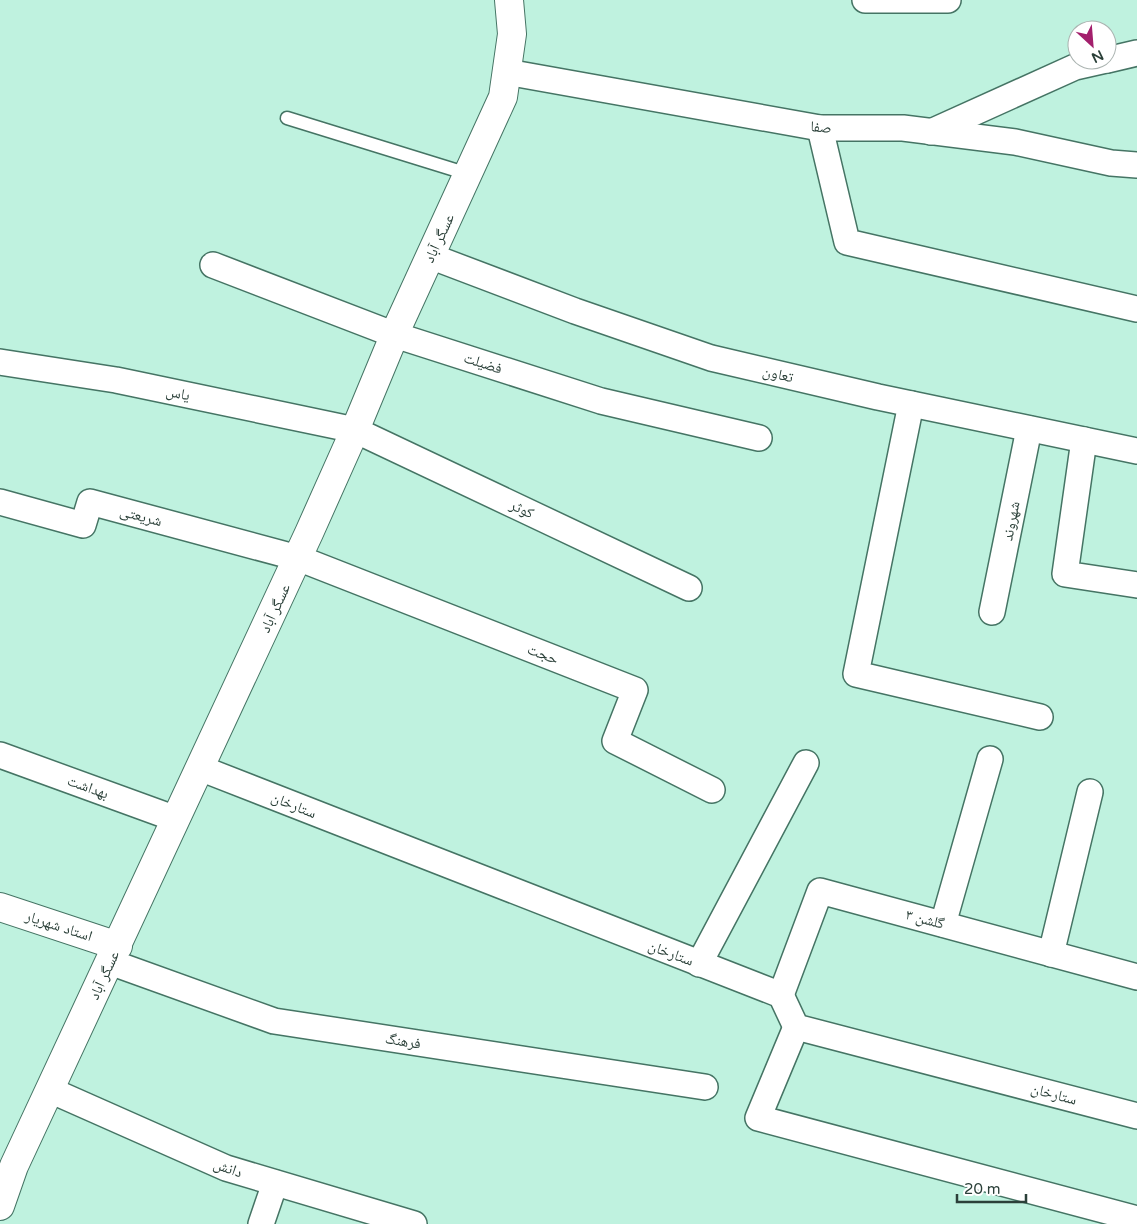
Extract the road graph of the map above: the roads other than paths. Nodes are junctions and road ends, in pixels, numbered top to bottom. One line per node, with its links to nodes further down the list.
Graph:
1 (509, 0): 7 (street, عسگر آباد)
2 (866, 0): 3 (street)
3 (944, 0)
4 (1137, 53): 5 (street)
5 (1117, 58)
6 (1068, 70): 10 (street)
7 (507, 72): 9 (street, صفا); 12 (street, عسگر آباد)
8 (287, 118): 12 (lane)
9 (820, 128): 10 (street, صفا); 15 (street)
10 (931, 132): 11 (street, صفا)
11 (1137, 165)
12 (468, 174): 13 (street, عسگر آباد)
13 (430, 256): 16 (street, عسگر آباد); 18 (street, تعاون)
14 (213, 265): 16 (street, فضیلت)
15 (1137, 309)
16 (395, 335): 20 (street, عسگر آباد); 21 (street, فضیلت)
17 (0, 362): 20 (street, یاس)
18 (911, 404): 19 (street, تعاون); 29 (street)
19 (1029, 429): 22 (street, تعاون); 28 (street, شهروند)
20 (355, 430): 25 (street, عسگر آباد); 27 (street, کوثر)
21 (759, 438)
22 (1084, 440): 23 (street, تعاون); 26 (street)
23 (1137, 451)
24 (0, 502): 25 (street, شریعتی)
25 (298, 558): 33 (street, عسگر آباد); 34 (street, حجت)
26 (1137, 585)
27 (689, 588)
28 (992, 612)
29 (1040, 716)
30 (0, 755): 36 (street, بهداشت)
31 (990, 759): 38 (street)
32 (806, 763): 41 (street)
33 (200, 768): 36 (street, عسگر آباد); 41 (street, ستارخان)
34 (712, 790)
35 (1090, 792): 40 (street)
36 (176, 819): 39 (street, عسگر آباد)
37 (0, 907): 39 (street, استاد شهریار)
38 (943, 924): 40 (street, گلشن ۳); 43 (street, گلشن ۳)
39 (114, 954): 45 (street, فرهنگ); 46 (street, عسگر آباد)
40 (1051, 954): 42 (street, گلشن ۳)
41 (699, 964): 43 (street, ستارخان)
42 (1137, 977)
43 (781, 995): 44 (street)
44 (796, 1027): 47 (street, ستارخان); 50 (street)
45 (706, 1088)
46 (50, 1090): 48 (street, دانش); 49 (street, عسگر آباد)
47 (1137, 1116)
48 (275, 1183): 51 (street); 52 (street, دانش)
49 (0, 1206)
50 (1137, 1219)
51 (261, 1224)
52 (414, 1224)

